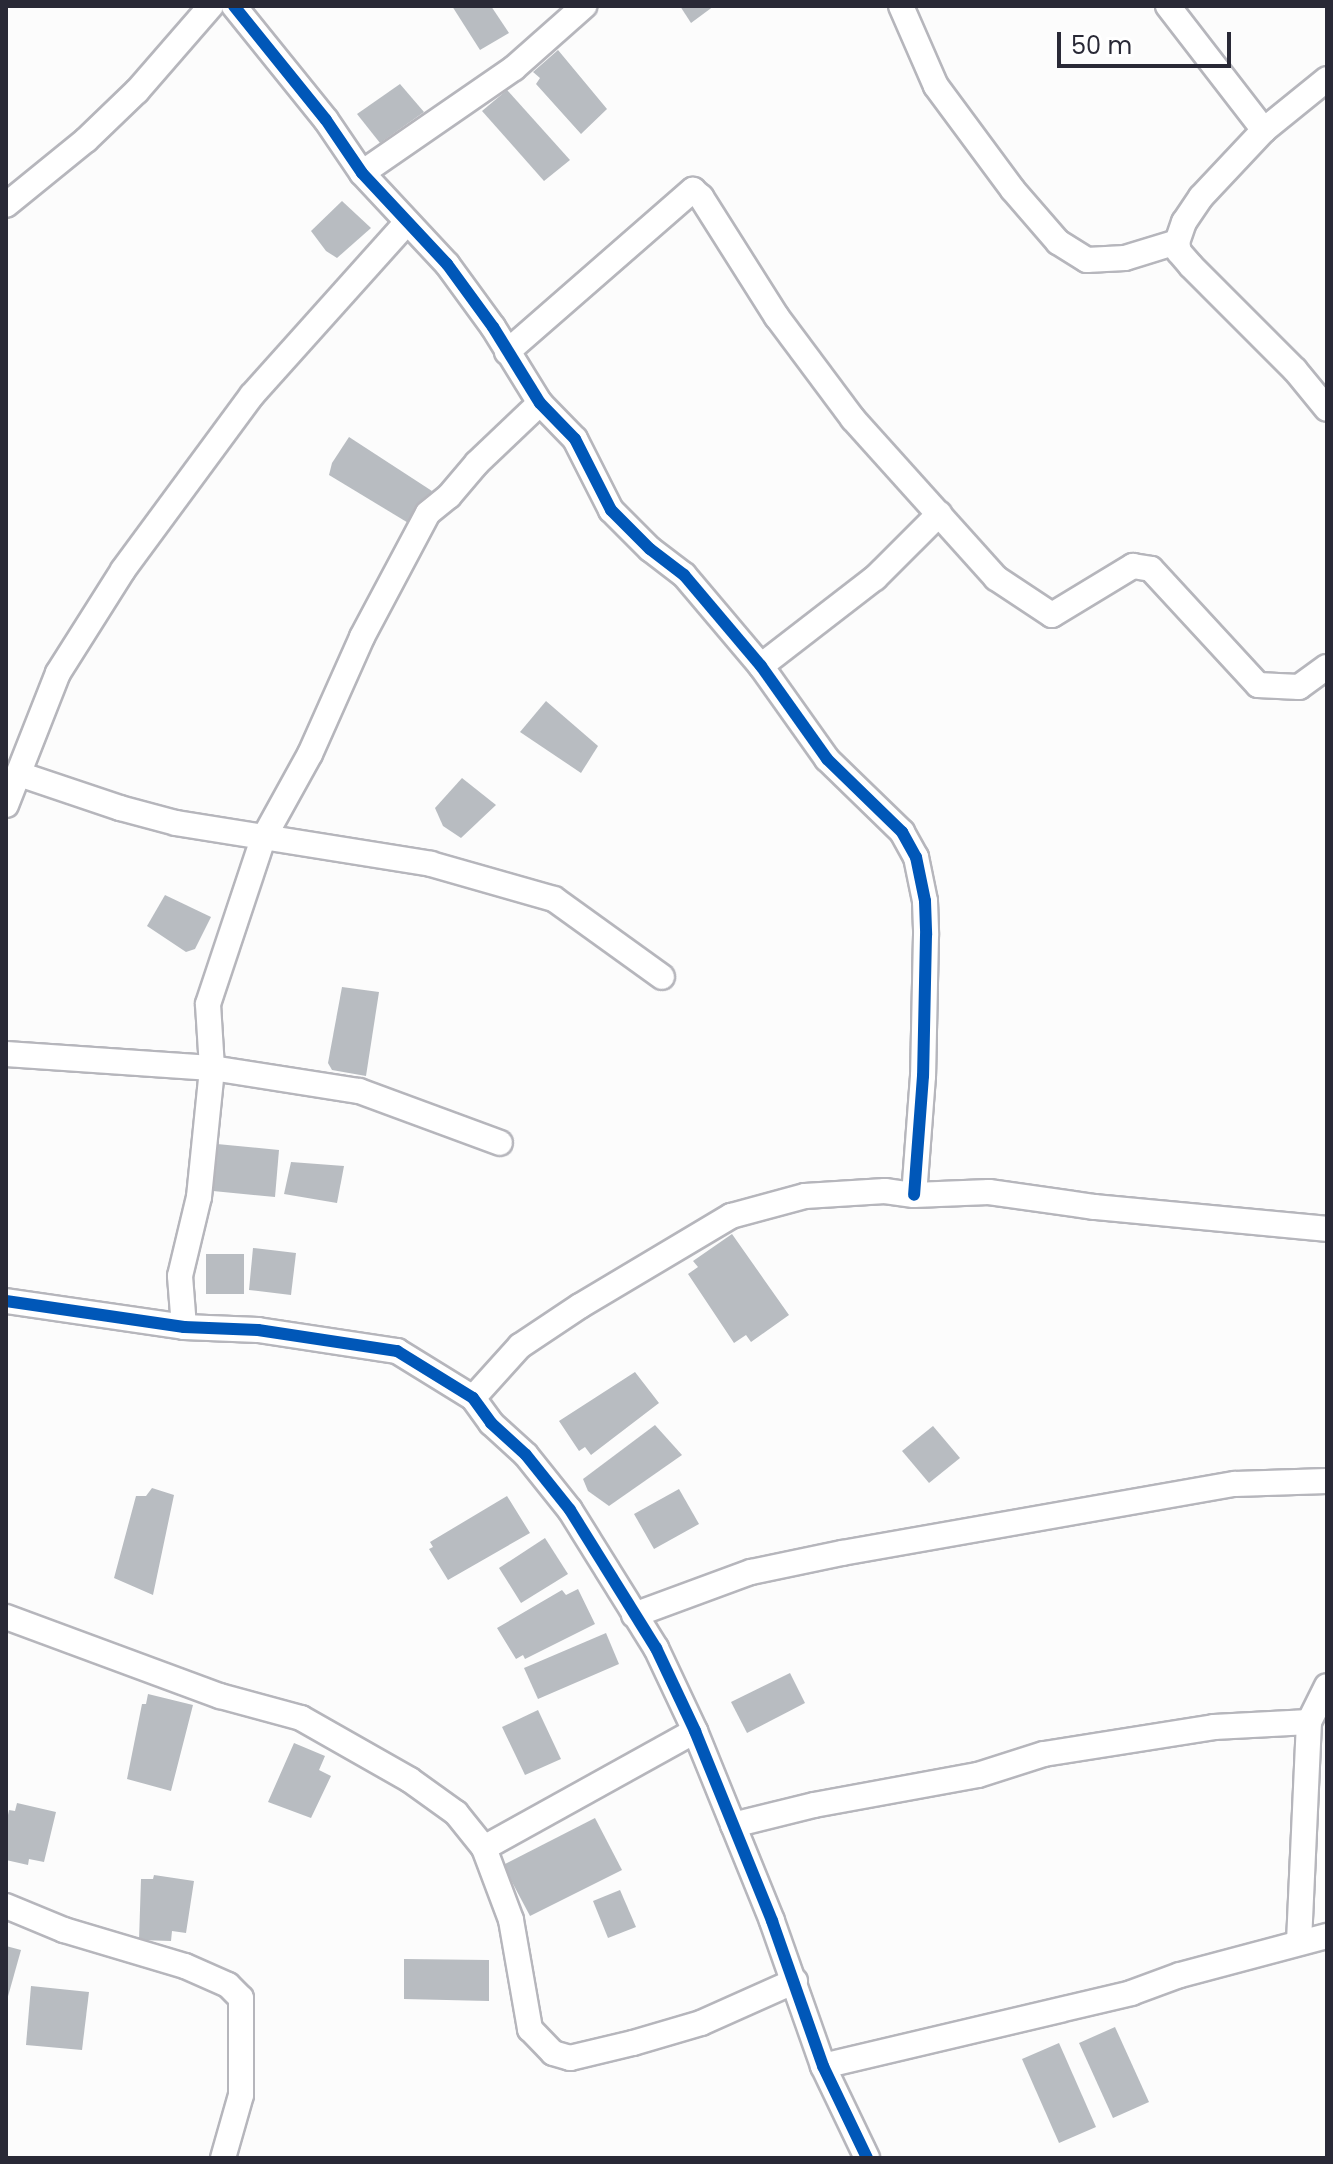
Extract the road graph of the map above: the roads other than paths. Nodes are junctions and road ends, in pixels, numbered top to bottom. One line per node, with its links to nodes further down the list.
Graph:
1 (211, 6): 9 (street)
2 (234, 6): 8 (street)
3 (584, 6): 8 (street)
4 (901, 6): 11 (street)
5 (1168, 6): 7 (street)
6 (1327, 79): 7 (street)
7 (1264, 130): 11 (street)
8 (362, 173): 10 (street)
9 (6, 205)
10 (407, 222): 12 (street); 18 (street)
11 (1177, 242): 14 (street)
12 (507, 352): 13 (street); 15 (street)
13 (540, 403): 16 (street); 20 (street)
14 (1327, 409)
15 (939, 514): 16 (street); 17 (street)
16 (761, 666): 25 (street)
17 (1327, 667)
18 (19, 774): 19 (street); 20 (street)
19 (6, 805)
20 (263, 839): 21 (street); 23 (street)
21 (662, 977)
22 (6, 1054): 23 (street)
23 (212, 1068): 24 (street); 28 (street)
24 (500, 1143)
25 (914, 1195): 26 (street); 29 (street)
26 (1327, 1229)
27 (6, 1301): 28 (street)
28 (184, 1327): 29 (street)
29 (473, 1398): 31 (street)
30 (1327, 1481): 31 (street)
31 (634, 1615): 35 (street)
32 (6, 1617): 37 (street)
33 (1327, 1686): 34 (street)
34 (1309, 1722): 36 (street); 40 (street)
35 (695, 1731): 36 (street); 37 (street)
36 (733, 1825): 41 (street)
37 (484, 1848): 41 (street)
38 (6, 1906): 43 (street)
39 (1327, 1936): 40 (street)
40 (1299, 1942): 42 (street)
41 (795, 1981): 42 (street)
42 (823, 2066): 44 (street)
43 (223, 2158)
44 (867, 2158)

